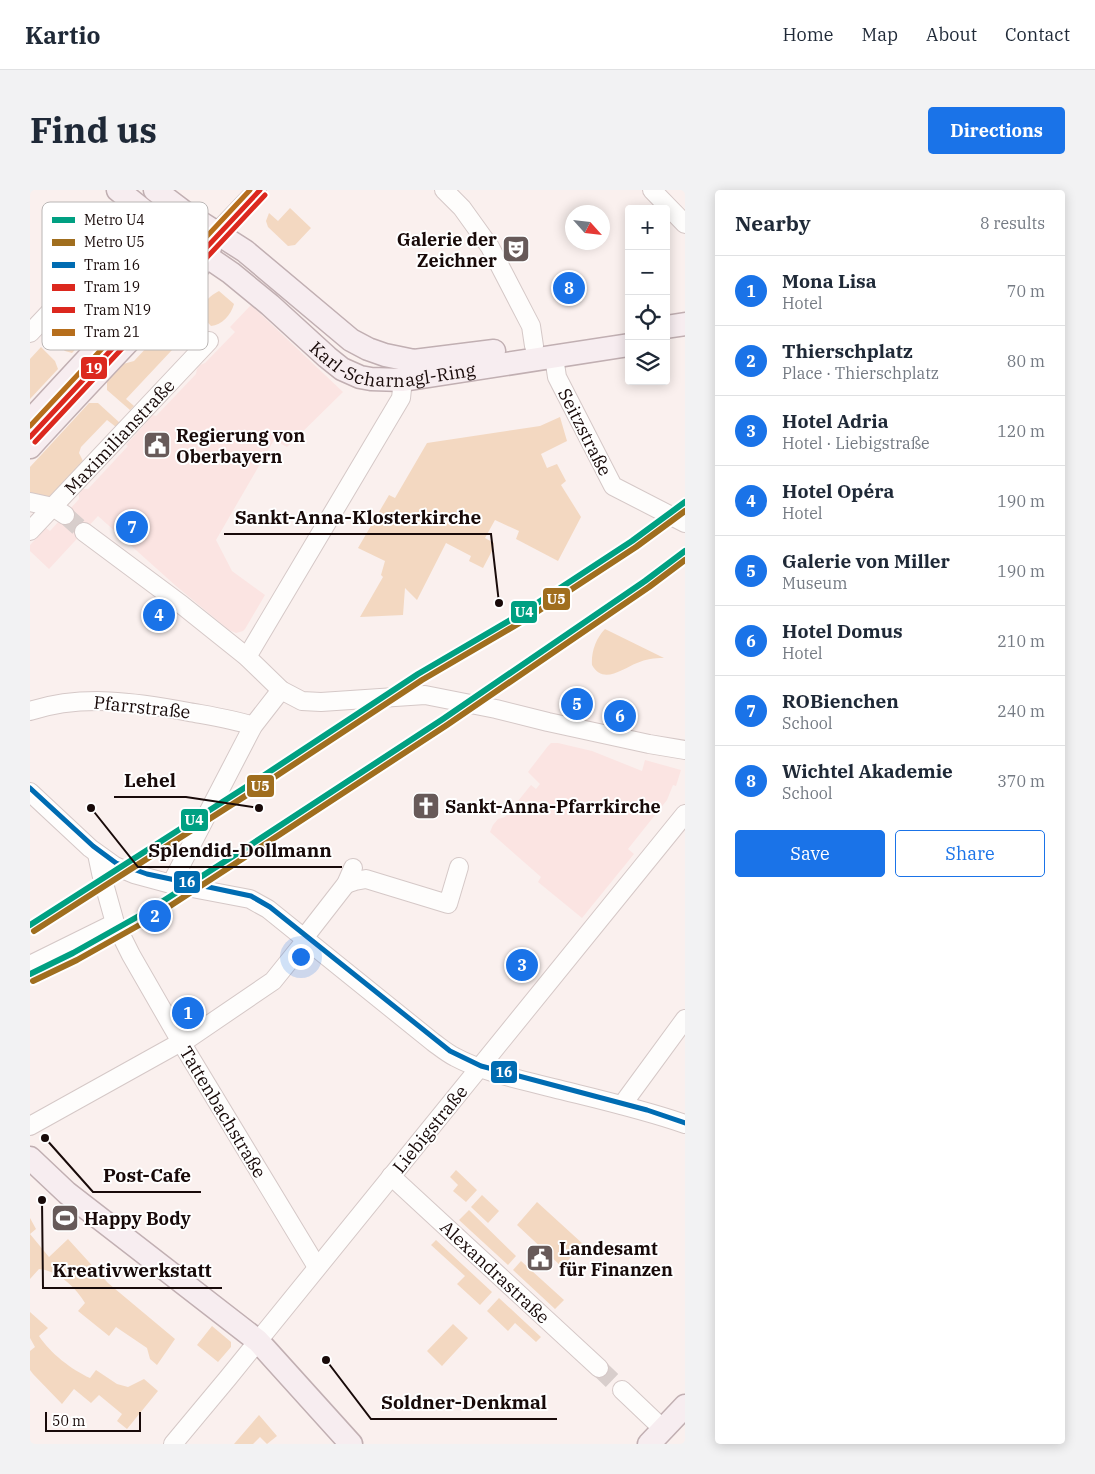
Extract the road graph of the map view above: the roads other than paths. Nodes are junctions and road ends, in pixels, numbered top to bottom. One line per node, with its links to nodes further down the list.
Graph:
1 (118, 190): 6 (main road, Karl-Scharnagl-Ring)
2 (155, 190): 7 (main road, Karl-Scharnagl-Ring)
3 (257, 190): 10 (street)
4 (444, 190): 20 (street)
5 (652, 190): 8 (street)
6 (133, 202)
7 (171, 202)
8 (685, 224)
9 (208, 228): 10 (main road, Karl-Scharnagl-Ring)
10 (216, 233): 11 (main road); 22 (main road, Karl-Scharnagl-Ring)
11 (208, 242)
12 (208, 258): 27 (main road, Karl-Scharnagl-Ring)
13 (42, 320): 16 (street)
14 (685, 324): 15 (main road)
15 (670, 326)
16 (30, 333)
17 (625, 333): 20 (main road, Karl-Scharnagl-Ring)
18 (685, 337): 19 (main road)
19 (670, 339)
20 (534, 346): 22 (main road, Karl-Scharnagl-Ring)
21 (625, 346): 26 (main road, Karl-Scharnagl-Ring)
22 (368, 349): 27 (main road)
23 (101, 350): 29 (main road)
24 (120, 350): 30 (main road)
25 (201, 350): 32 (street, Maximilianstraße)
26 (554, 358): 28 (main road, Karl-Scharnagl-Ring); 33 (street, Seitzstraße)
27 (360, 377): 28 (main road, Karl-Scharnagl-Ring)
28 (403, 380): 36 (street)
29 (30, 421)
30 (30, 447)
31 (30, 502): 32 (street)
32 (59, 511): 34 (street, Maximilianstraße)
33 (685, 522)
34 (30, 531)
35 (84, 532): 36 (street)
36 (247, 657): 37 (street)
37 (281, 690): 39 (street); 40 (street)
38 (30, 711): 39 (street, Pfarrstraße)
39 (253, 726): 46 (street)
40 (685, 750)
41 (30, 792): 43 (street)
42 (685, 814): 53 (street, Liebigstraße)
43 (98, 854): 46 (street); 48 (street, Tattenbachstraße)
44 (459, 867): 47 (street)
45 (353, 868): 47 (street)
46 (171, 884): 49 (street)
47 (346, 884): 49 (street)
48 (115, 923): 50 (street); 52 (street, Tattenbachstraße)
49 (305, 939): 52 (street); 53 (street)
50 (30, 965)
51 (685, 1019): 54 (street)
52 (181, 1042): 56 (street); 59 (street, Tattenbachstraße)
53 (480, 1068): 54 (street); 58 (street, Liebigstraße)
54 (622, 1105): 55 (street)
55 (685, 1124)
56 (30, 1126)
57 (30, 1158): 60 (main road)
58 (391, 1176): 59 (street, Liebigstraße); 61 (street, Alexandrastraße)
59 (318, 1267): 60 (street, Liebigstraße)
60 (258, 1341): 65 (street, Liebigstraße); 66 (main road)
61 (599, 1368)
62 (622, 1390): 64 (street)
63 (685, 1406): 64 (main road)
64 (656, 1437)
65 (173, 1444)
66 (351, 1444)

